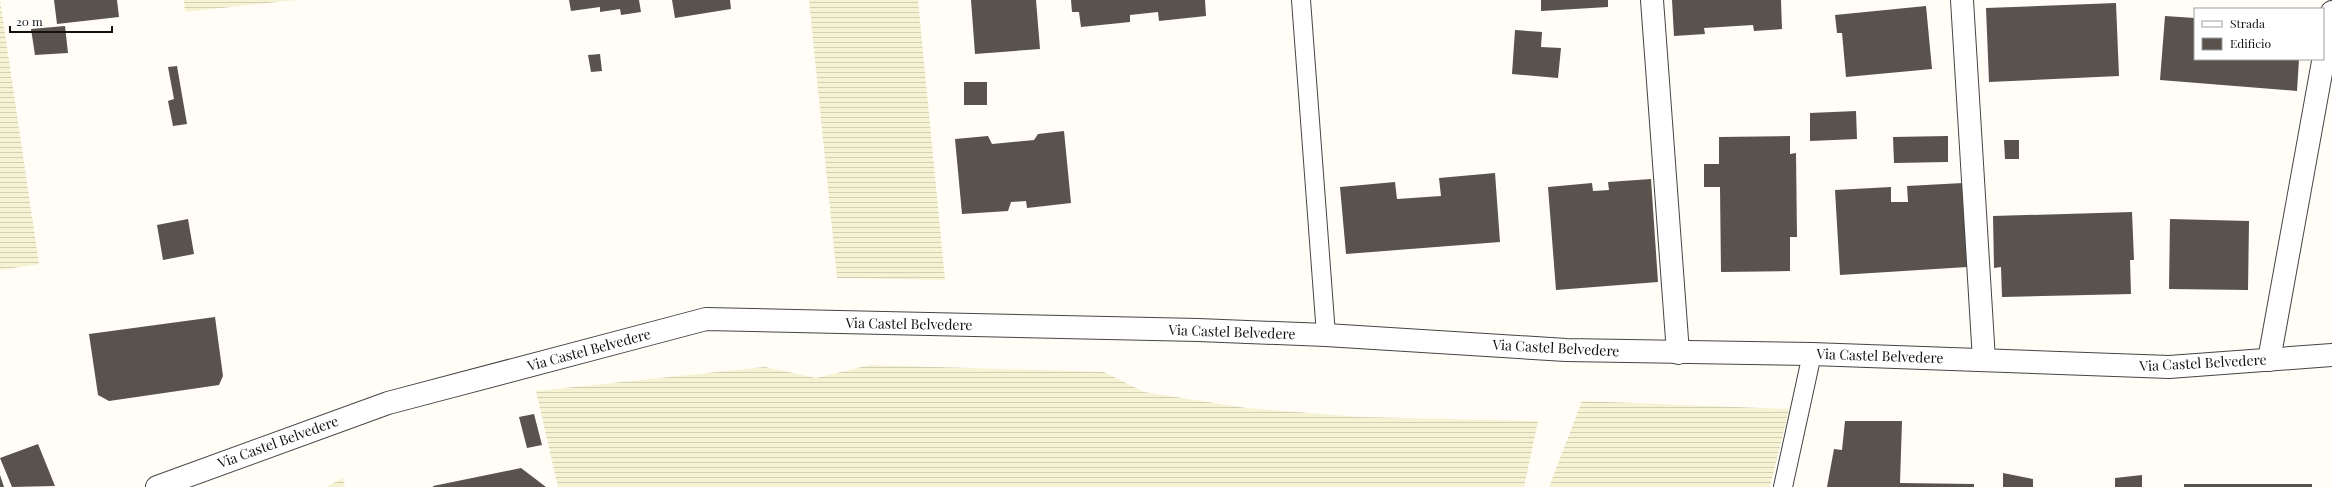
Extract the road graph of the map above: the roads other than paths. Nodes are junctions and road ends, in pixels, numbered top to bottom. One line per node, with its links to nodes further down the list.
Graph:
1 (1301, 0): 7 (lane)
2 (1652, 0): 8 (street)
3 (1962, 0): 11 (street)
4 (2332, 12): 5 (street)
5 (2324, 56)
6 (2323, 60): 12 (street)
7 (1326, 335): 8 (street, Via Castel Belvedere); 13 (street, Via Castel Belvedere)
8 (1678, 353): 9 (street, Via Castel Belvedere)
9 (1812, 354): 11 (street, Via Castel Belvedere); 14 (lane)
10 (2332, 355): 12 (street, Via Castel Belvedere)
11 (1984, 360): 12 (street, Via Castel Belvedere)
12 (2269, 360)
13 (157, 487)
14 (1783, 487)

